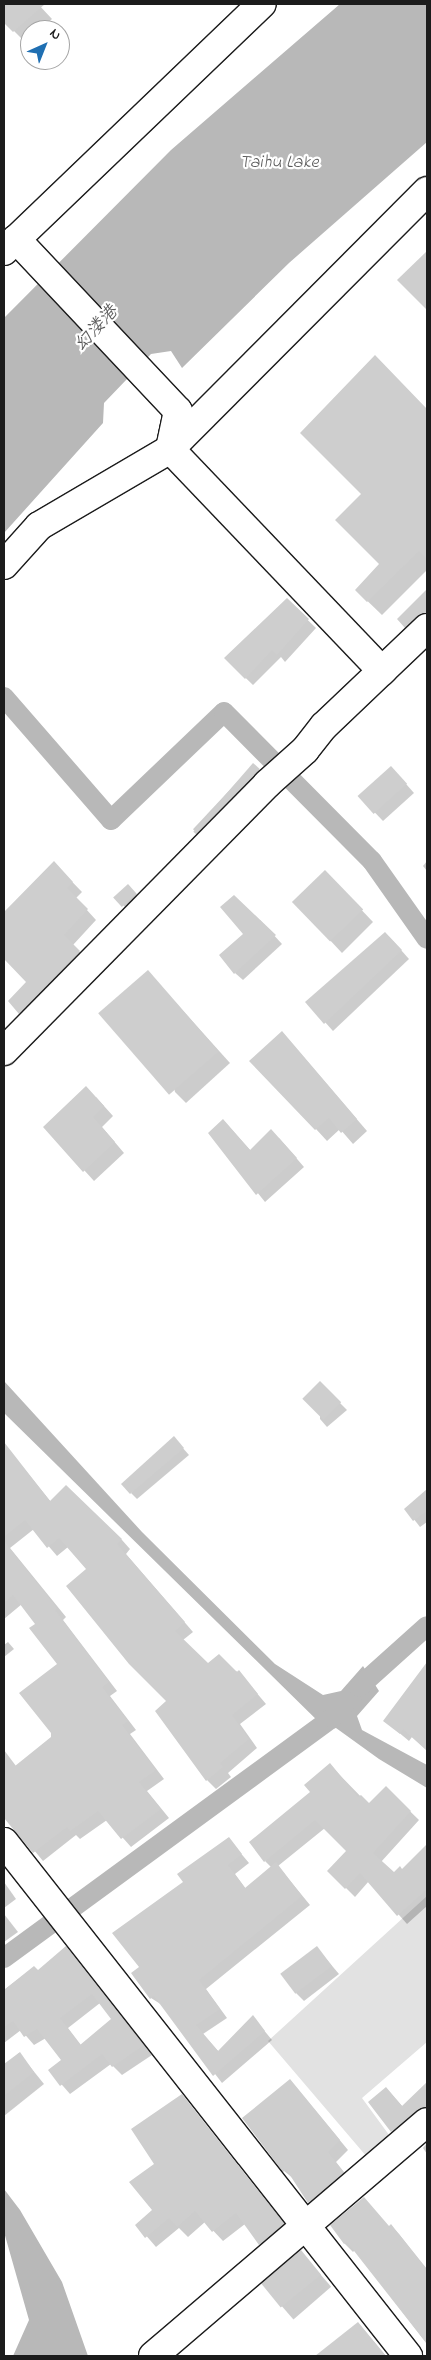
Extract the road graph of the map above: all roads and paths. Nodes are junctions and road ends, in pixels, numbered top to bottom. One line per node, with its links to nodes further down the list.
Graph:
1 (262, 4): 3 (street)
2 (427, 191): 4 (street)
3 (10, 245): 4 (street)
4 (170, 449): 5 (street); 7 (street)
5 (4, 565)
6 (427, 628): 7 (street)
7 (382, 671): 8 (street)
8 (4, 1050)
9 (4, 1842): 11 (street)
10 (427, 2122): 11 (street)
11 (307, 2225): 12 (street); 13 (street)
12 (153, 2356)
13 (408, 2356)

